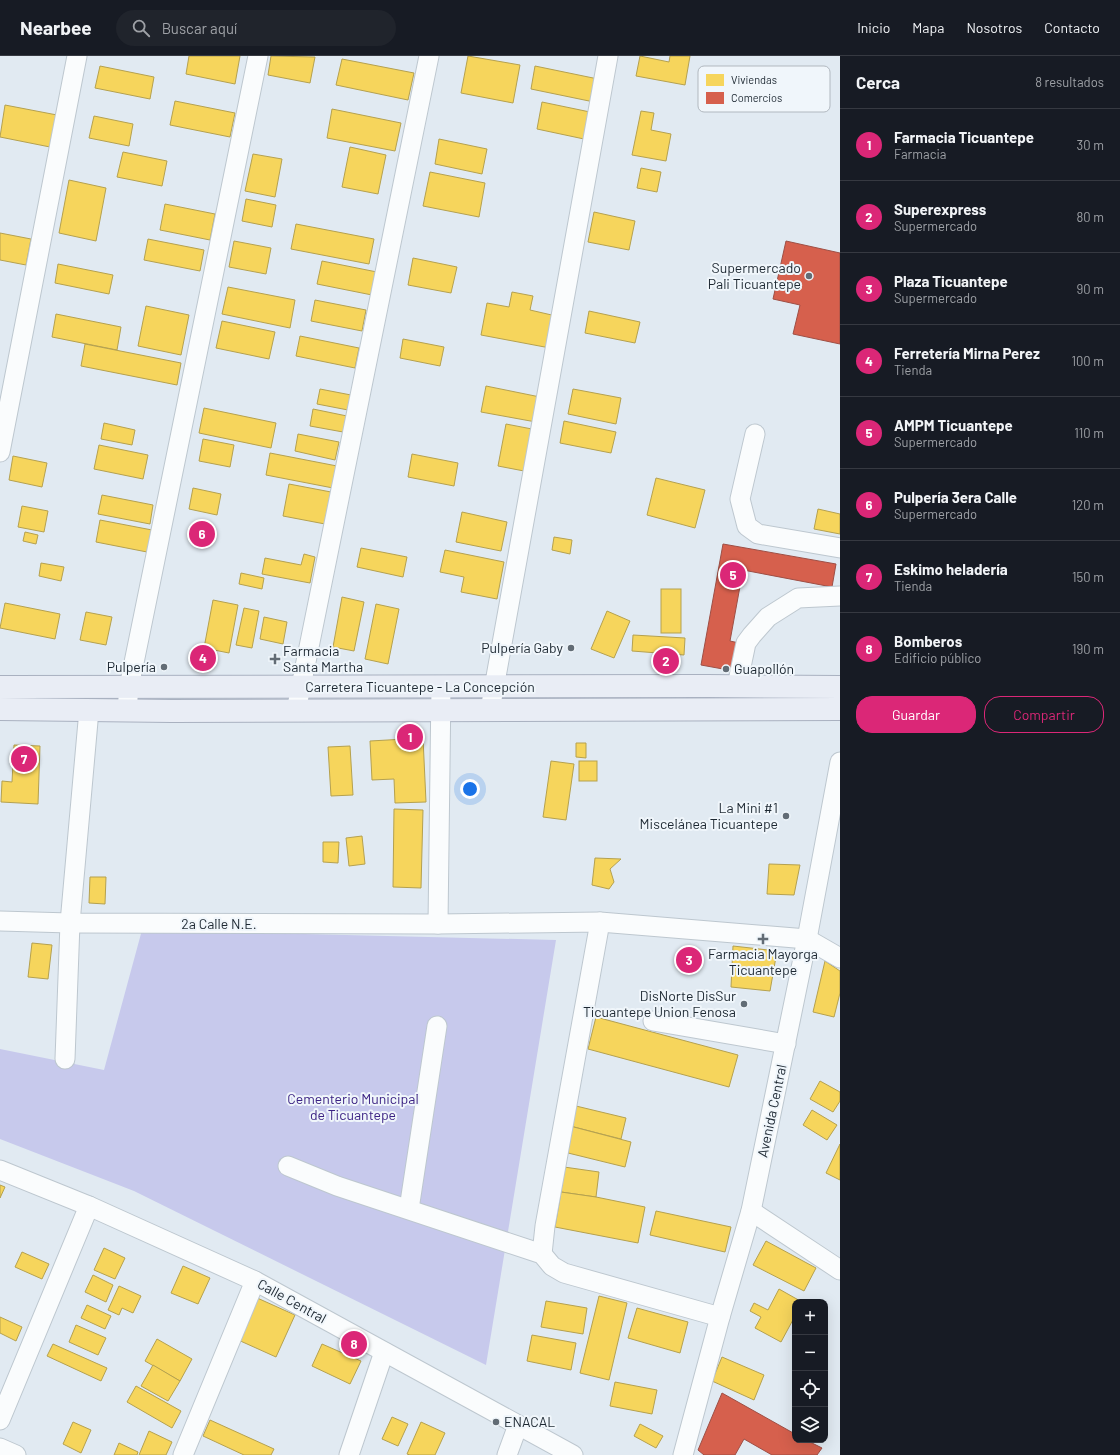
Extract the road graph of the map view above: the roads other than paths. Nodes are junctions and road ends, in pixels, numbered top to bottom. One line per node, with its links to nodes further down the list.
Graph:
1 (77, 56): 6 (street)
2 (258, 56): 10 (street)
3 (429, 56): 11 (street)
4 (608, 56): 13 (street)
5 (755, 434): 7 (street)
6 (0, 452)
7 (840, 548)
8 (840, 596): 9 (street)
9 (736, 686): 13 (main road, Carretera Ticuantepe - La Concepción); 14 (main road, Carretera Ticuantepe - La Concepción)
10 (130, 687): 11 (main road, Carretera Ticuantepe - La Concepción); 15 (main road, Carretera Ticuantepe - La Concepción); 19 (street)
11 (300, 687): 12 (main road, Carretera Ticuantepe - La Concepción); 22 (street)
12 (441, 687): 13 (main road, Carretera Ticuantepe - La Concepción); 20 (street)
13 (494, 687): 21 (street)
14 (840, 687)
15 (0, 688)
16 (0, 709): 18 (main road, Carretera Ticuantepe - La Concepción)
17 (840, 709): 21 (main road, Carretera Ticuantepe - La Concepción)
18 (89, 710): 19 (main road, Carretera Ticuantepe - La Concepción); 26 (street)
19 (127, 710): 22 (main road, Carretera Ticuantepe - La Concepción)
20 (440, 710): 21 (main road, Carretera Ticuantepe - La Concepción); 22 (main road, Carretera Ticuantepe - La Concepción); 27 (street)
21 (490, 710)
22 (296, 711)
23 (840, 762): 28 (street, Avenida Central)
24 (0, 921): 26 (street, 2a Calle N.E.)
25 (600, 922): 27 (street, 2a Calle N.E.); 28 (street, 2a Calle N.E.); 39 (street)
26 (70, 923): 27 (street, 2a Calle N.E.); 33 (street)
27 (438, 924)
28 (808, 938): 29 (street); 32 (street, Avenida Central)
29 (840, 958)
30 (653, 1021): 32 (street)
31 (437, 1026): 37 (street)
32 (786, 1044): 38 (street, Avenida Central)
33 (65, 1059)
34 (288, 1166): 37 (street)
35 (0, 1170): 36 (street, Calle Central)
36 (89, 1206): 41 (street, Calle Central); 44 (street)
37 (408, 1209): 39 (street)
38 (751, 1211): 40 (street); 42 (street, Avenida Central)
39 (542, 1254): 42 (street)
40 (840, 1270)
41 (256, 1281): 43 (street, Calle Central); 48 (street)
42 (720, 1317): 52 (street, Avenida Central)
43 (384, 1352): 45 (street, Calle Central); 49 (street)
44 (0, 1420)
45 (518, 1425): 50 (street); 51 (street, Calle Central)
46 (0, 1448): 47 (street)
47 (16, 1455)
48 (183, 1455)
49 (349, 1455)
50 (507, 1455)
51 (573, 1455)
52 (683, 1455)

